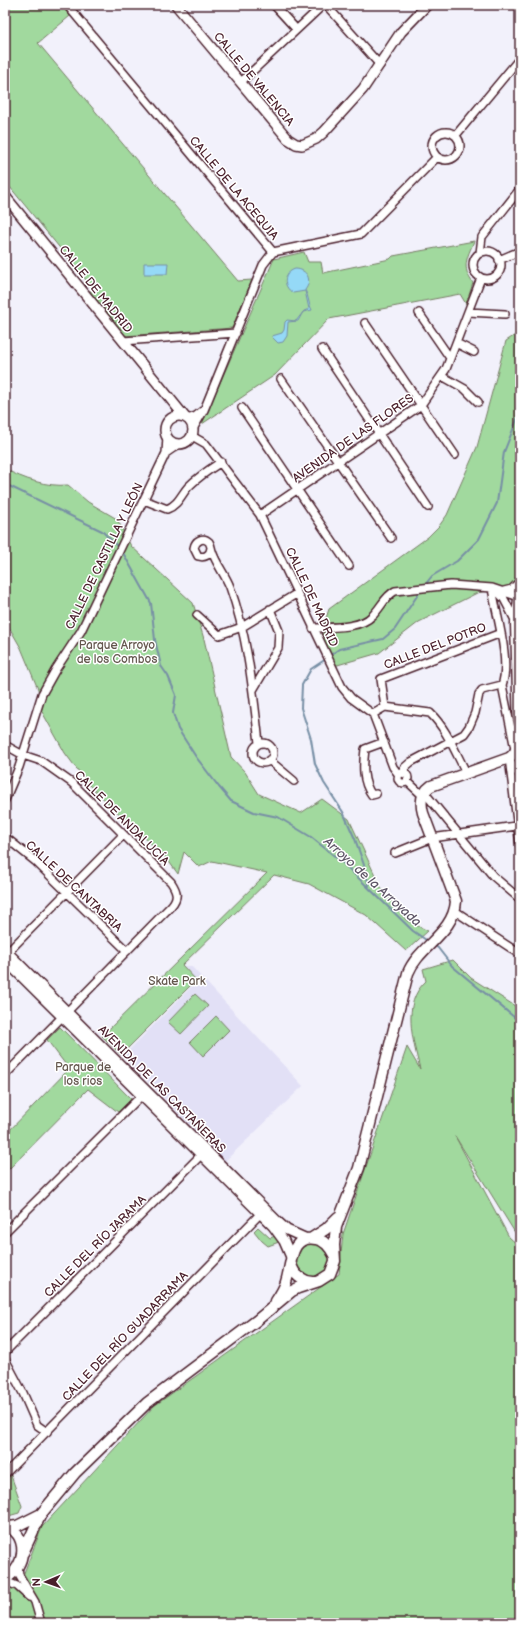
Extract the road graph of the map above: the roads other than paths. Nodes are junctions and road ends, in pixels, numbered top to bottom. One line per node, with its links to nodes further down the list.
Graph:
1 (67, 5): 15 (street, CALLE DE LA ACEQUIA)
2 (176, 5): 9 (street, CALLE DE VALENCIA)
3 (274, 5): 6 (street)
4 (325, 5): 6 (street); 8 (street)
5 (428, 5): 8 (street, CALLE DE VALENCIA)
6 (296, 29): 9 (street)
7 (520, 58): 10 (street)
8 (380, 65): 9 (street, CALLE DE VALENCIA)
9 (241, 82)
10 (456, 135): 11 (street); 11 (street)
11 (437, 157): 15 (street)
12 (520, 189): 16 (street)
13 (5, 196): 24 (street, CALLE DE MADRID)
14 (520, 251): 17 (street)
15 (273, 252): 23 (street, CALLE DE LA ACEQUIA)
16 (480, 253): 17 (street); 18 (street)
17 (499, 260): 18 (street)
18 (481, 278): 19 (street, AVENIDA DE LAS FLORES)
19 (468, 312): 21 (street); 25 (street, AVENIDA DE LAS FLORES)
20 (418, 313): 28 (street)
21 (504, 314)
22 (365, 322): 33 (street)
23 (236, 333): 24 (street); 35 (street, CALLE DE LA ACEQUIA)
24 (123, 341): 31 (street, CALLE DE MADRID)
25 (456, 343): 27 (street); 28 (street, AVENIDA DE LAS FLORES)
26 (322, 350): 39 (street)
27 (474, 352)
28 (450, 358): 29 (street, AVENIDA DE LAS FLORES)
29 (442, 376): 32 (street); 33 (street, AVENIDA DE LAS FLORES)
30 (281, 379): 45 (street)
31 (168, 396): 36 (street, CALLE DE MADRID); 37 (street)
32 (478, 402)
33 (421, 405): 39 (street, AVENIDA DE LAS FLORES); 43 (street)
34 (242, 408): 46 (street)
35 (204, 410): 36 (street); 38 (street, CALLE DE LA ACEQUIA)
36 (186, 418): 37 (street); 38 (street, CALLE DE MADRID)
37 (170, 419): 40 (street)
38 (193, 432): 41 (street); 44 (street, CALLE DE MADRID)
39 (380, 434): 45 (street, AVENIDA DE LAS FLORES); 48 (street)
40 (167, 437): 41 (street); 42 (street, CALLE DE CASTILLA Y LEÓN)
41 (178, 444): 42 (street, CALLE DE CASTILLA Y LEÓN)
42 (166, 453): 47 (street, CALLE DE CASTILLA Y LEÓN)
43 (455, 455)
44 (220, 462): 47 (street); 49 (street, CALLE DE MADRID)
45 (339, 462): 46 (street, AVENIDA DE LAS FLORES); 50 (street)
46 (297, 490): 49 (street, AVENIDA DE LAS FLORES); 54 (street)
47 (144, 500): 78 (street, CALLE DE CASTILLA Y LEÓN)
48 (428, 507)
49 (260, 515): 57 (street, CALLE DE MADRID)
50 (391, 538)
51 (211, 548): 52 (street); 52 (street); 53 (street)
52 (201, 557): 53 (street)
53 (218, 566): 63 (street)
54 (349, 566)
55 (520, 581): 56 (street)
56 (494, 589): 58 (street); 59 (street); 64 (street); 65 (street)
57 (296, 594): 60 (street); 64 (street, CALLE DE MADRID)
58 (519, 597): 59 (street); 62 (main road)
59 (504, 599): 62 (street)
60 (270, 609): 63 (street); 70 (street)
61 (197, 615): 63 (street)
62 (516, 624): 66 (main road)
63 (242, 627): 70 (street)
64 (313, 628): 72 (street, CALLE DE MADRID)
65 (501, 633): 68 (street); 71 (street, CALLE DEL POTRO)
66 (518, 653): 67 (main road)
67 (517, 669): 68 (street); 77 (main road)
68 (505, 672): 69 (street)
69 (502, 685): 73 (street); 77 (street)
70 (253, 690): 75 (street)
71 (385, 707): 72 (street); 73 (street)
72 (373, 714): 74 (street)
73 (449, 741): 81 (street); 82 (street)
74 (384, 742): 81 (street); 84 (street)
75 (259, 744): 79 (street); 79 (street)
76 (5, 745): 78 (street, CALLE DE ANDALUCÍA)
77 (512, 754): 80 (street); 82 (main road); 87 (street)
78 (23, 755): 86 (street, CALLE DE CASTILLA Y LEÓN); 89 (street, CALLE DE ANDALUCÍA)
79 (269, 760): 83 (street)
80 (520, 773)
81 (402, 774): 85 (street)
82 (467, 774): 85 (main road)
83 (294, 782)
84 (376, 794)
85 (423, 794): 88 (street); 91 (main road)
86 (5, 800)
87 (516, 826): 88 (street); 92 (street)
88 (458, 833): 91 (street); 95 (street)
89 (123, 836): 94 (street); 97 (street, CALLE DE ANDALUCÍA)
90 (5, 837): 94 (street, CALLE DE CANTABRIA)
91 (432, 838): 93 (street); 96 (main road)
92 (520, 844)
93 (394, 853)
94 (67, 893): 97 (street, CALLE DE CANTABRIA); 98 (street)
95 (520, 899)
96 (455, 911): 99 (street); 104 (main road)
97 (127, 951): 100 (street)
98 (6, 954): 100 (street, AVENIDA DE LAS CASTAÑERAS)
99 (520, 954)
100 (65, 1015): 101 (street); 102 (street, AVENIDA DE LAS CASTAÑERAS); 107 (street, AVENIDA DE LAS CASTAÑERAS)
101 (5, 1075)
102 (141, 1096): 103 (street, AVENIDA DE LAS CASTAÑERAS); 106 (street)
103 (201, 1155): 105 (street, AVENIDA DE LAS CASTAÑERAS); 112 (street, CALLE DEL RÍO JARAMA)
104 (342, 1212): 107 (main road); 108 (main road)
105 (260, 1214): 109 (street, AVENIDA DE LAS CASTAÑERAS); 114 (street, CALLE DEL RÍO GUADARRAMA)
106 (5, 1232)
107 (310, 1239): 108 (main road); 109 (main road)
108 (334, 1255): 110 (main road)
109 (291, 1260): 110 (main road); 111 (main road)
110 (313, 1282): 111 (main road)
111 (271, 1308): 116 (main road)
112 (5, 1352)
113 (5, 1360): 114 (street)
114 (47, 1432): 115 (street, CALLE DEL RÍO GUADARRAMA)
115 (5, 1474)
116 (41, 1514): 117 (main road); 118 (main road)
117 (7, 1526): 118 (main road)
118 (23, 1553): 119 (main road)
119 (18, 1568): 120 (main road); 121 (street)
120 (5, 1580): 121 (street)
121 (35, 1602): 122 (street)
122 (41, 1623)

